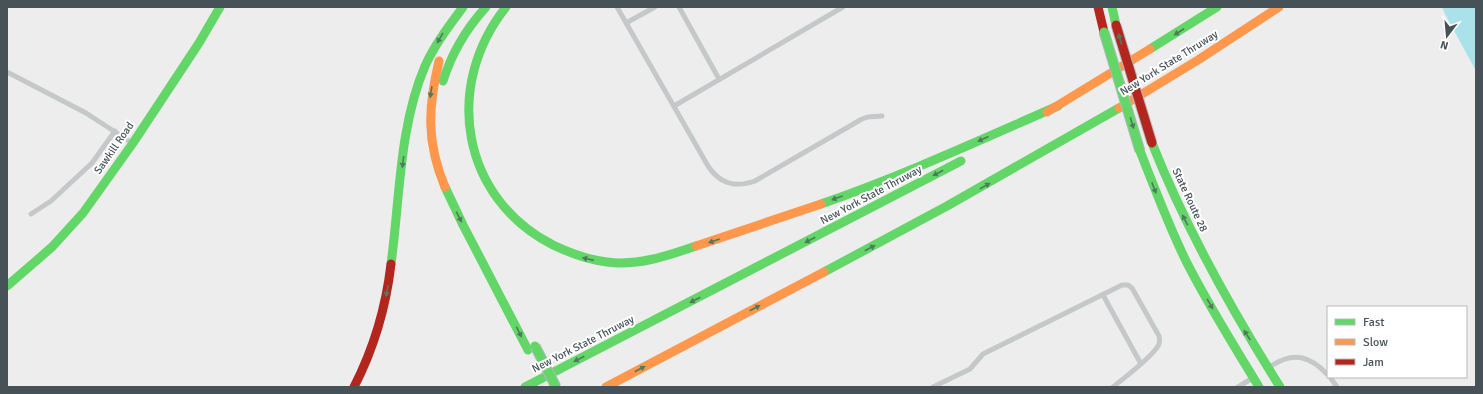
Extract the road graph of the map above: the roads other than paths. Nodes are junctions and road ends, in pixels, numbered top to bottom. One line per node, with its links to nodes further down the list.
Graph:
1 (220, 7): 21 (main road, Sawkill Road)
2 (463, 7): 32 (main road, one-way to 32)
3 (471, 7): 27 (main road, one-way to 27)
4 (486, 7): 27 (main road)
5 (506, 7): 18 (main road, one-way to 5)
6 (617, 7): 14 (lane)
7 (655, 7): 14 (lane)
8 (679, 7): 16 (lane)
9 (843, 7): 16 (lane)
10 (1098, 7): 29 (main road, State Route 28, one-way to 29, bridge)
11 (1112, 7): 29 (main road, State Route 28, one-way to 11, bridge)
12 (1217, 7): 18 (main road, New York State Thruway, one-way to 18)
13 (1279, 7): 36 (main road, New York State Thruway, one-way to 13)
14 (626, 23): 17 (lane)
15 (7, 72): 20 (lane)
16 (719, 79): 17 (lane)
17 (674, 106): 19 (lane)
18 (1058, 106): 22 (main road, New York State Thruway)
19 (882, 116)
20 (115, 131): 21 (lane); 24 (lane)
21 (133, 143): 25 (main road, Sawkill Road)
22 (980, 150)
23 (966, 158): 33 (main road, New York State Thruway, one-way to 33)
24 (31, 214)
25 (7, 286)
26 (1103, 295): 28 (lane); 28 (lane); 37 (lane)
27 (531, 348): 34 (main road); 35 (main road, bridge)
28 (1141, 364): 38 (lane)
29 (1260, 372): 30 (lane); 39 (lane); 40 (main road, State Route 28); 41 (main road, State Route 28)
30 (1327, 374)
31 (1330, 378): 42 (lane)
32 (354, 387)
33 (525, 387)
34 (547, 387)
35 (556, 387)
36 (606, 387)
37 (933, 387)
38 (1113, 387)
39 (1238, 387)
40 (1259, 387)
41 (1280, 387)
42 (1337, 387)

